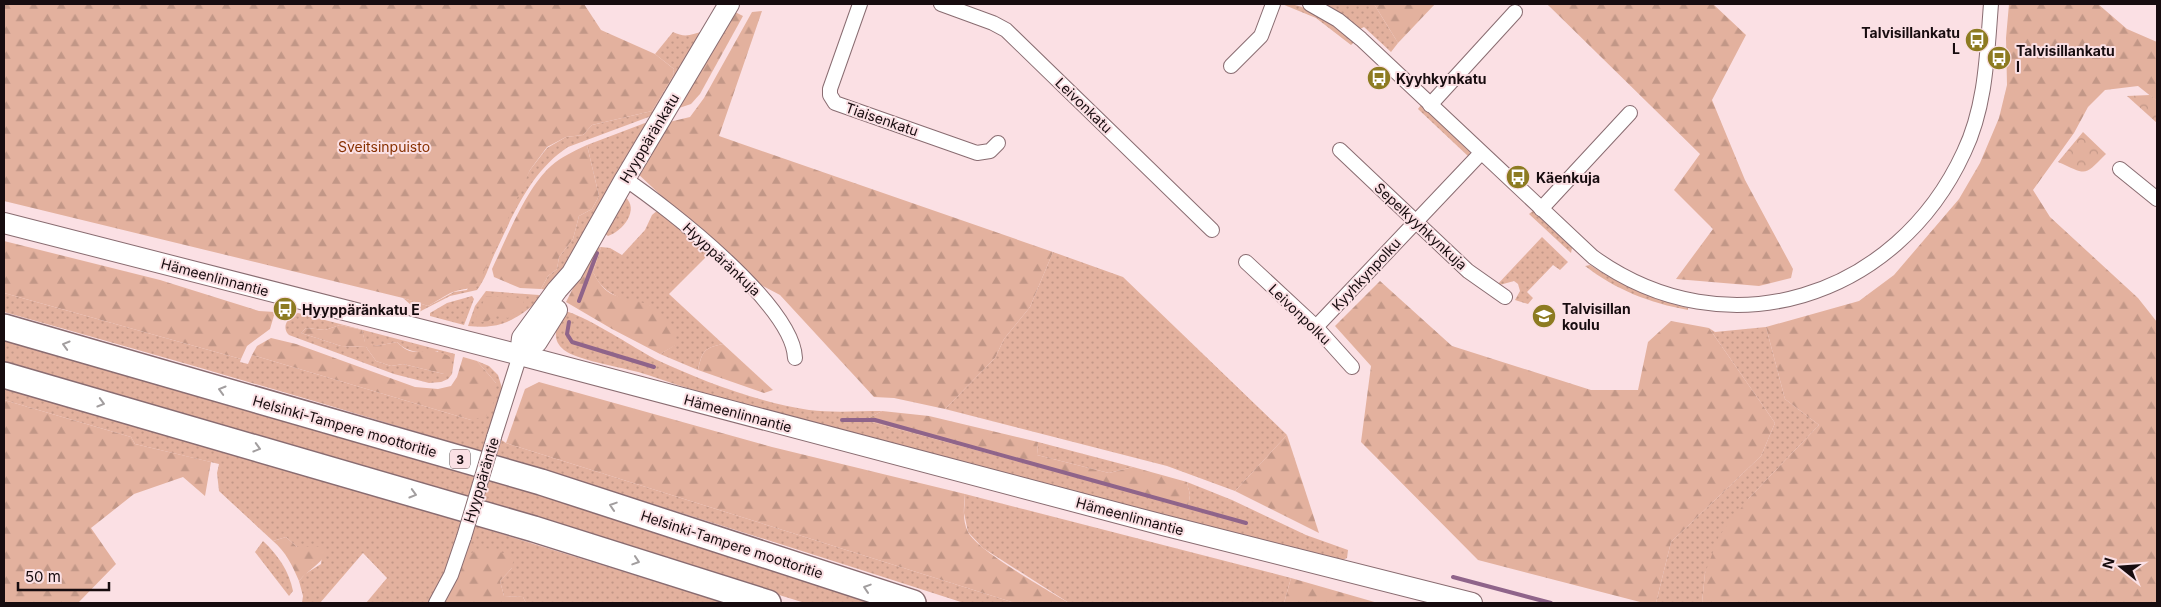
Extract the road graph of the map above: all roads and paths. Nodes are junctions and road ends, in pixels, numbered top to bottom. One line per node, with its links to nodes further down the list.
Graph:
1 (730, 4): 15 (main road, Hyyppäränkatu)
2 (860, 4): 11 (street, Tiaisenkatu)
3 (941, 4): 20 (street, Leivonkatu)
4 (1273, 4): 8 (street)
5 (1310, 4): 9 (street)
6 (1991, 4): 17 (street)
7 (1515, 12): 9 (street)
8 (1231, 66)
9 (1430, 105): 13 (street)
10 (1630, 113): 17 (street)
11 (998, 143)
12 (1340, 150): 18 (street, Sepelkyyhkynkuja)
13 (1481, 153): 17 (street); 18 (street, Kyyhkynpolku)
14 (2120, 168): 16 (street)
15 (624, 179): 25 (main road, Hyyppäränkatu); 26 (street, Hyyppäränkuja)
16 (2157, 199)
17 (1541, 209)
18 (1416, 221): 22 (street, Sepelkyyhkynkuja); 24 (street, Kyyhkynpolku)
19 (4, 223): 25 (main road, Hämeenlinnantie)
20 (1212, 230)
21 (1246, 262): 24 (street, Leivonpolku)
22 (1505, 296)
23 (4, 327): 31 (highway, Helsinki-Tampere moottoritie / 3, one-way to 23)
24 (1316, 327): 27 (street, Leivonpolku)
25 (520, 355): 29 (street, Hyyppäräntie, bridge); 32 (main road, Hämeenlinnantie)
26 (795, 358)
27 (1352, 367)
28 (4, 375): 30 (highway, one-way to 30)
29 (436, 603)
30 (768, 603)
31 (914, 603)
32 (1472, 603)

